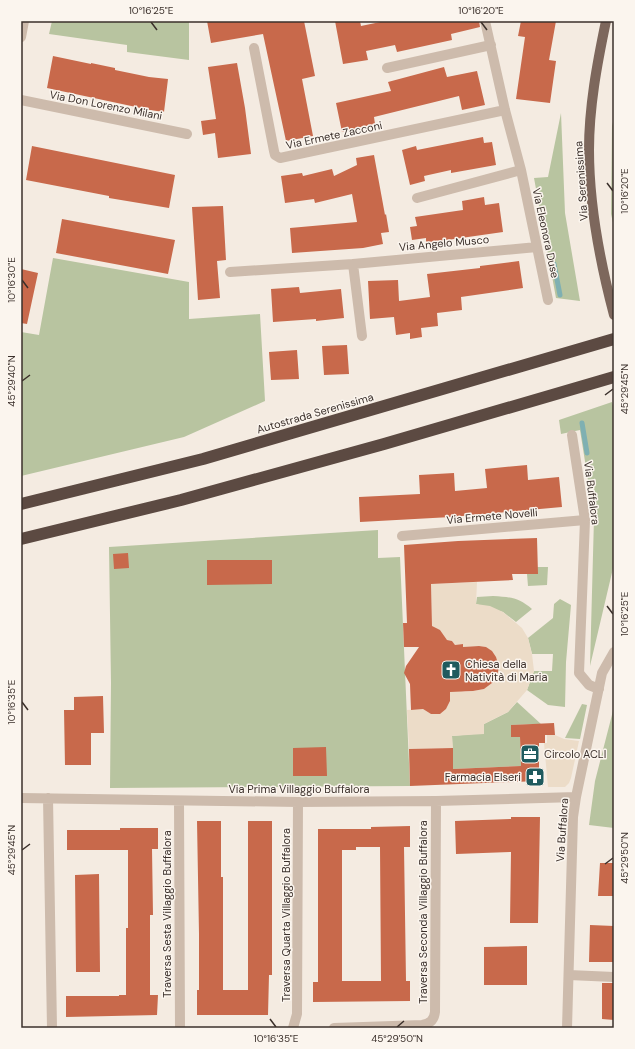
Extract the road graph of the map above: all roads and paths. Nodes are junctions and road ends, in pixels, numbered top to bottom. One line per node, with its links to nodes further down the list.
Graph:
1 (24, 21): 4 (street)
2 (485, 21): 5 (street, Via Eleonora Duse)
3 (606, 21): 17 (main road, Via Serenissima)
4 (21, 36)
5 (491, 45): 7 (street); 9 (street, Via Eleonora Duse)
6 (254, 48): 9 (street, Via Ermete Zacconi)
7 (387, 68)
8 (21, 100): 10 (street, Via Don Lorenzo Milani)
9 (505, 110): 11 (street, Via Eleonora Duse)
10 (187, 134)
11 (521, 170): 12 (street); 13 (street, Via Eleonora Duse)
12 (417, 198)
13 (537, 246): 14 (street, Via Angelo Musco); 16 (street, Via Eleonora Duse)
14 (353, 264): 15 (street, Via Angelo Musco); 18 (street)
15 (230, 272)
16 (548, 300)
17 (614, 315)
18 (362, 336)
19 (614, 340): 22 (highway, Autostrada Serenissima)
20 (614, 377): 25 (highway)
21 (572, 435): 23 (street, Via Buffalora)
22 (21, 504)
23 (585, 520): 24 (street, Via Ermete Novelli); 27 (street, Via Buffalora)
24 (402, 536)
25 (21, 539)
26 (614, 652): 27 (street, Via Buffalora)
27 (599, 689): 28 (street, Via Buffalora)
28 (576, 797): 32 (street, Via Prima Villaggio Buffalora); 34 (street, Via Buffalora)
29 (21, 798): 30 (street, Via Prima Villaggio Buffalora)
30 (48, 798): 31 (street, Via Prima Villaggio Buffalora); 36 (street)
31 (179, 801): 33 (street, Via Prima Villaggio Buffalora); 37 (street, Traversa Sesta Villaggio Buffalora)
32 (436, 801): 33 (street, Via Prima Villaggio Buffalora); 39 (street, Traversa Seconda Villaggio Buffalora)
33 (298, 802): 38 (street, Traversa Quarta Villaggio Buffalora)
34 (569, 975): 35 (street); 40 (street, Via Buffalora)
35 (614, 977)
36 (52, 1028)
37 (180, 1028)
38 (293, 1028)
39 (334, 1028)
40 (567, 1028)

